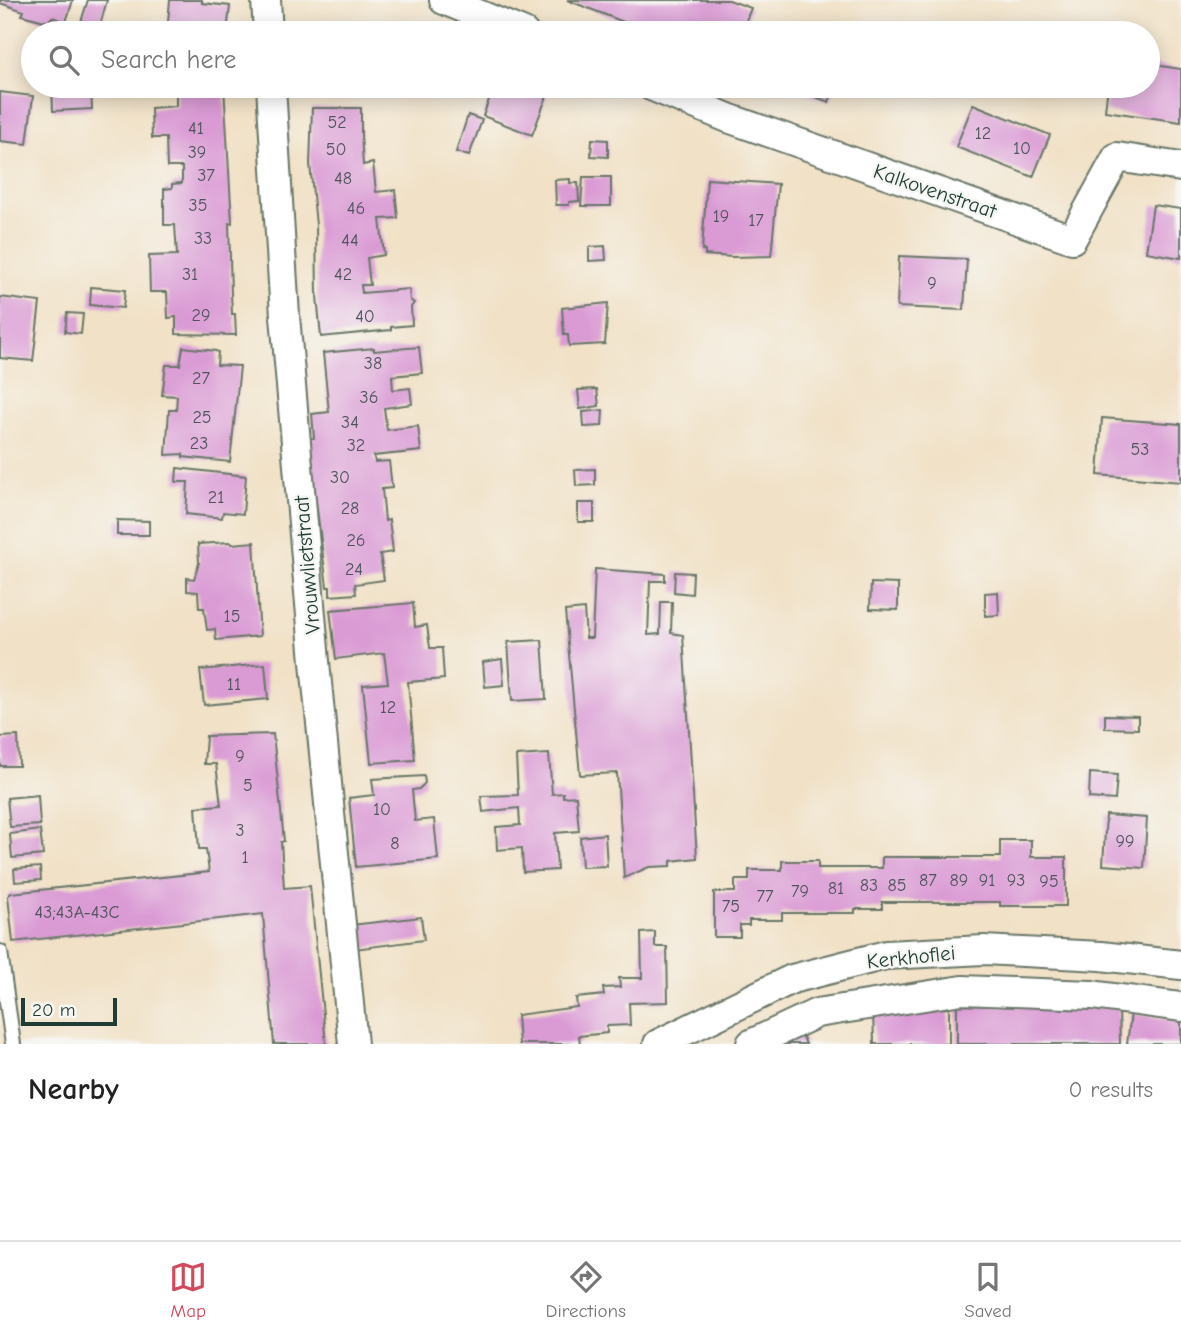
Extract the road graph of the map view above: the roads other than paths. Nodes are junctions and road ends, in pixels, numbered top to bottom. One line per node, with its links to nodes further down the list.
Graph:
1 (266, 0): 3 (street)
2 (444, 0): 4 (street)
3 (267, 21)
4 (495, 21)
5 (272, 98): 12 (street, Vrouwvlietstraat)
6 (679, 98): 7 (street, Kalkovenstraat)
7 (1181, 167)
8 (0, 953): 11 (lane)
9 (1181, 965): 13 (street, Kerkhoflei)
10 (1181, 1007): 14 (street, Kerkhoflei)
11 (13, 1044)
12 (353, 1044)
13 (658, 1044)
14 (751, 1044)

